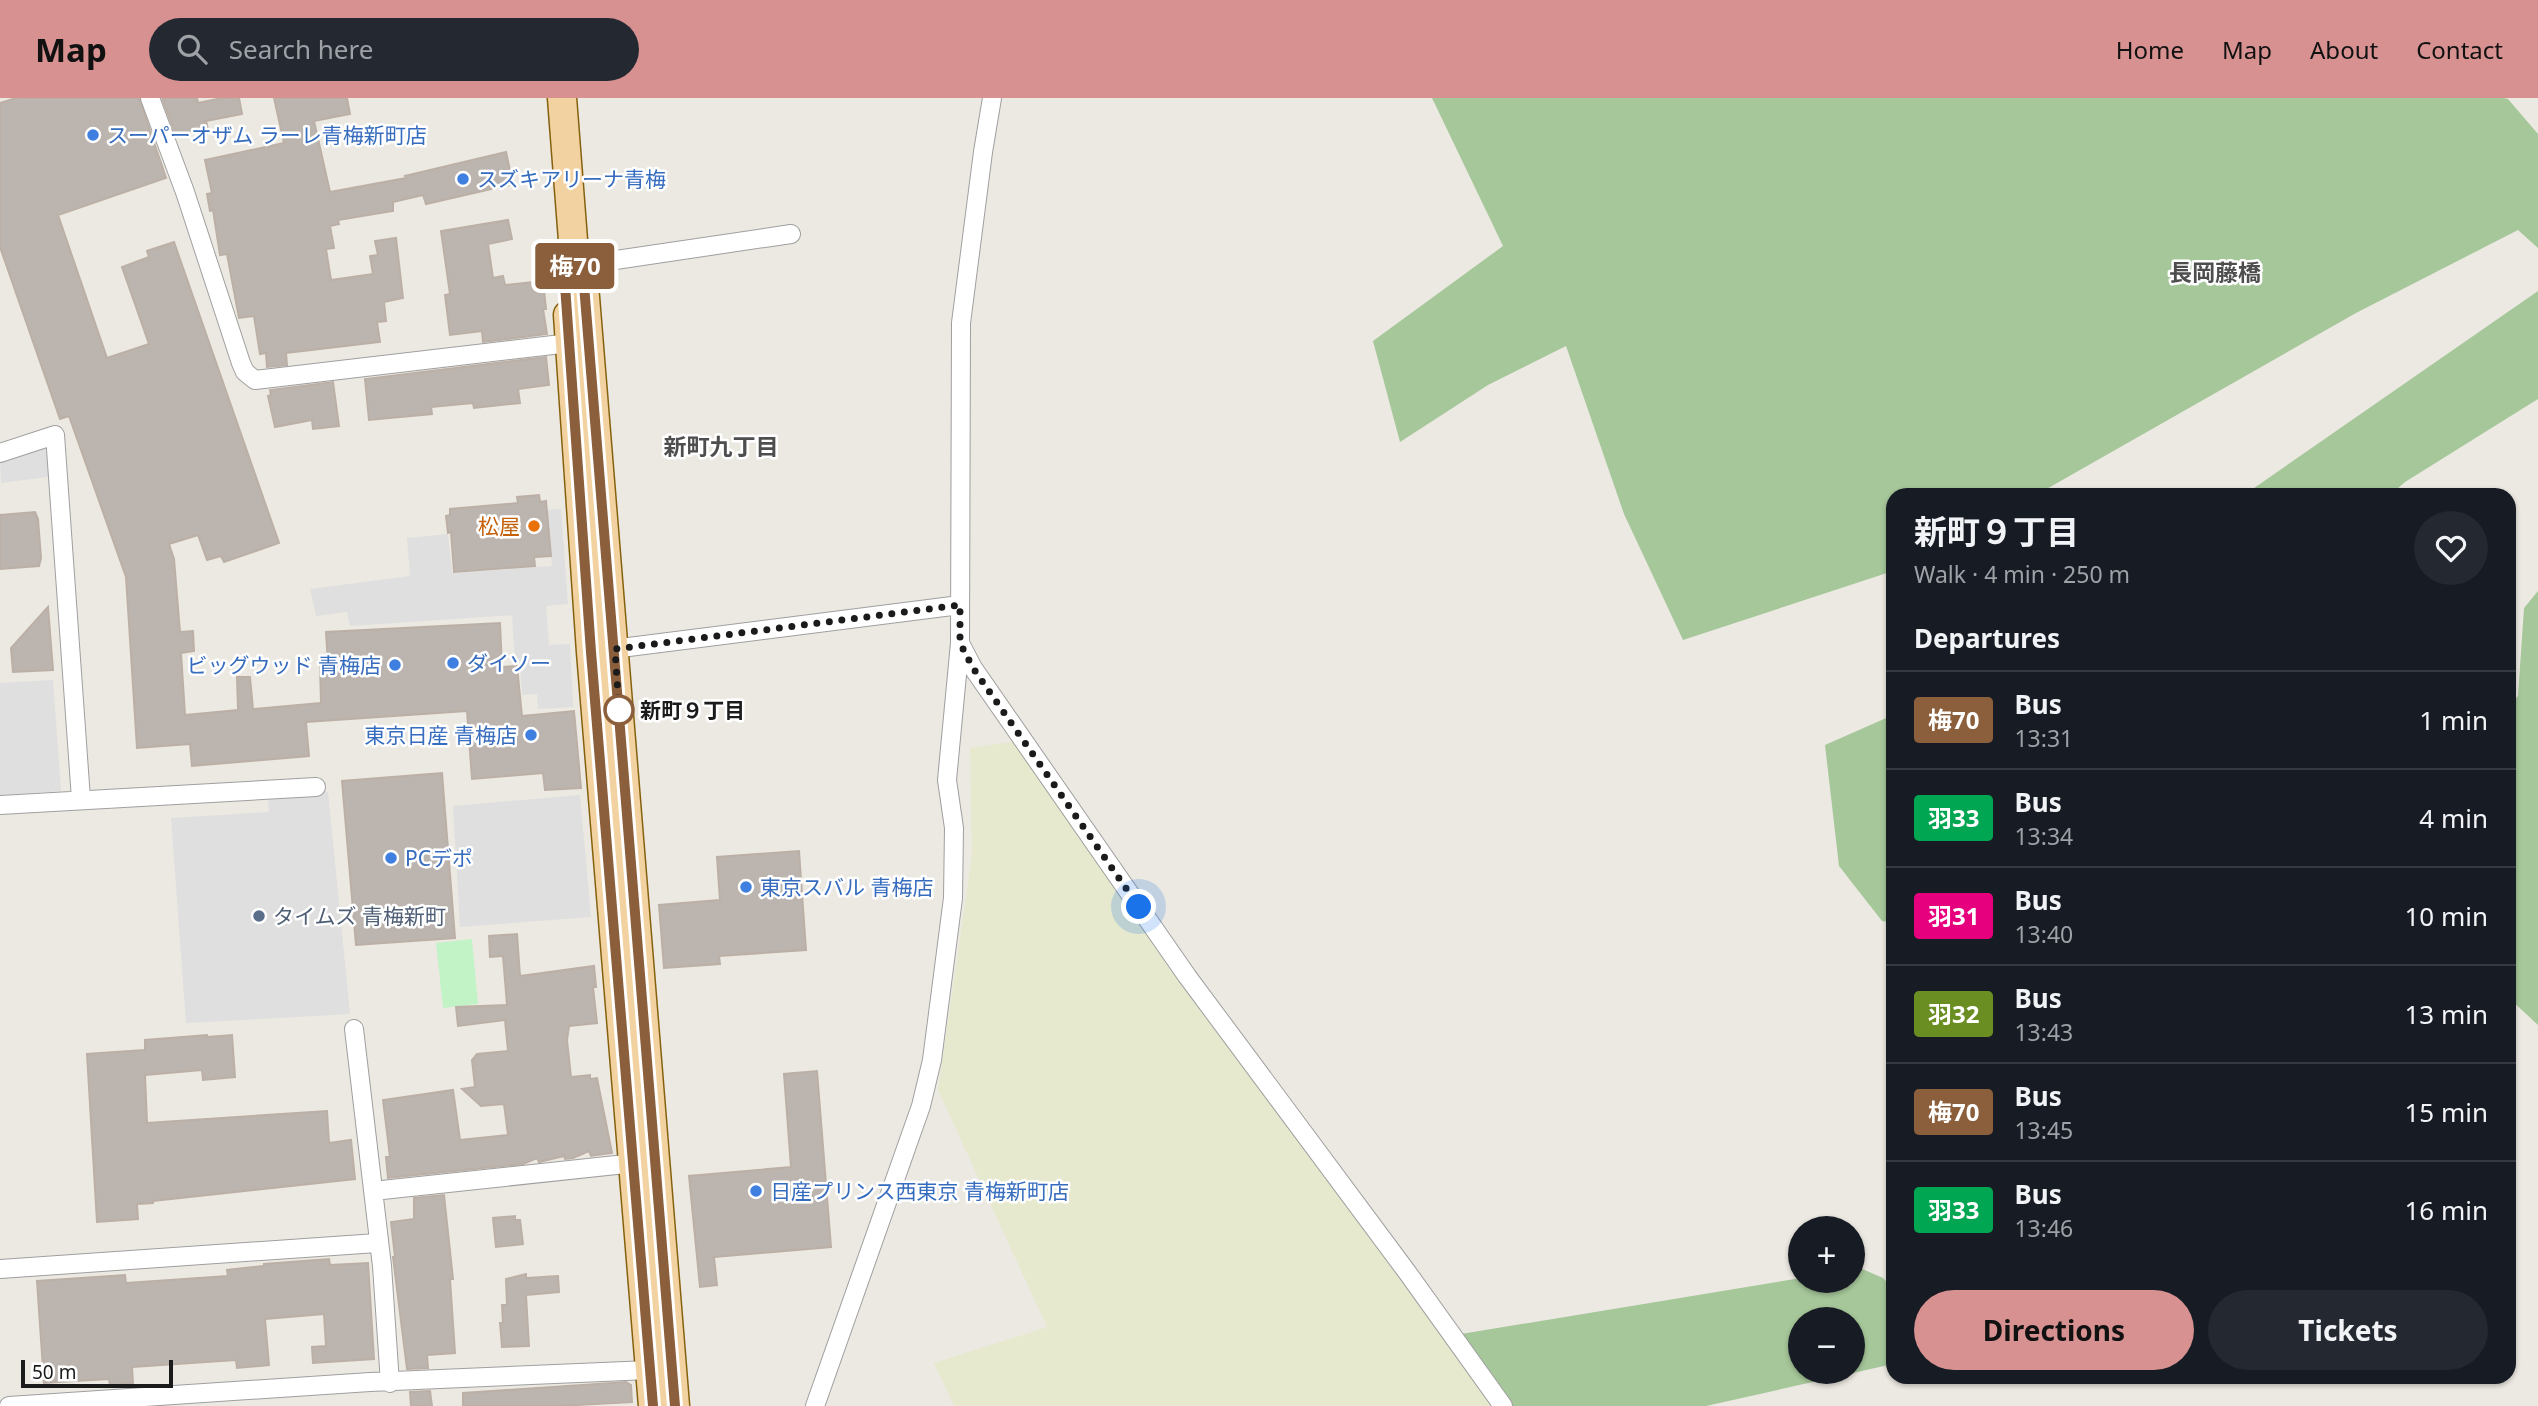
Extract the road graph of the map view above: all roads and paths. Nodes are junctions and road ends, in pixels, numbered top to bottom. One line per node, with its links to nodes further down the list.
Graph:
1 (150, 98): 6 (street)
2 (562, 98): 5 (main road)
3 (992, 98): 8 (street)
4 (791, 234): 5 (street)
5 (575, 265): 6 (main road); 10 (main road)
6 (570, 342): 10 (main road)
7 (0, 453): 12 (street)
8 (960, 605): 9 (street); 10 (street)
9 (960, 643): 24 (street); 25 (street)
10 (603, 651): 15 (main road); 23 (main road)
11 (316, 787): 12 (street)
12 (80, 799): 13 (street)
13 (0, 805)
14 (354, 1029): 16 (street)
15 (635, 1163): 16 (street); 19 (main road)
16 (373, 1191): 17 (street)
17 (377, 1242): 18 (street); 20 (street)
18 (0, 1269)
19 (649, 1370): 20 (street); 22 (main road)
20 (390, 1382): 21 (street)
21 (9, 1406)
22 (653, 1406)
23 (675, 1406)
24 (815, 1406)
25 (1503, 1406)

